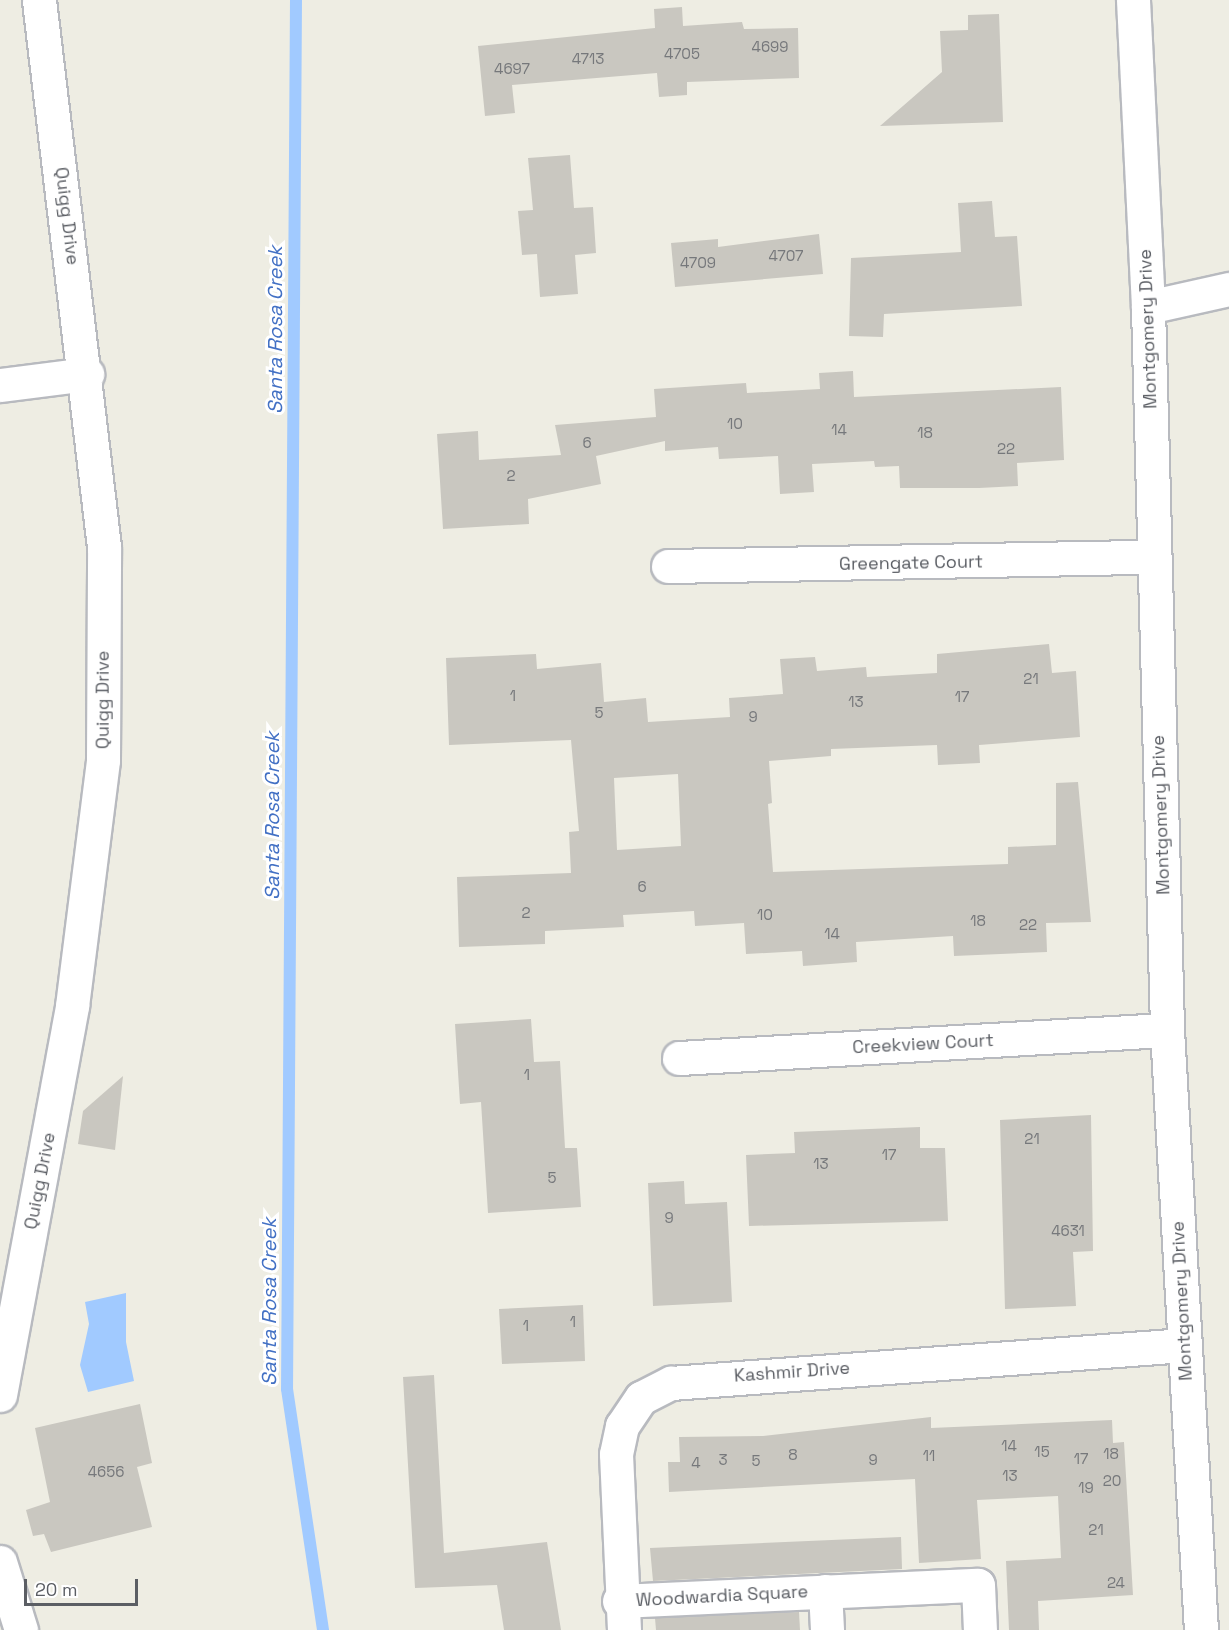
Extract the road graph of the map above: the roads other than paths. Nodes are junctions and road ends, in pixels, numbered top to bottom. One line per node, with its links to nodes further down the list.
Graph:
1 (39, 0): 5 (street, Quigg Drive)
2 (1133, 0): 4 (street, Montgomery Drive)
3 (1229, 289): 4 (street)
4 (1148, 307): 7 (street, Montgomery Drive)
5 (87, 374): 6 (street); 12 (street, Quigg Drive)
6 (0, 385)
7 (1154, 557): 8 (street, Greengate Court); 9 (street, Montgomery Drive)
8 (668, 566)
9 (1167, 1030): 10 (street, Creekview Court); 11 (street, Montgomery Drive)
10 (679, 1058)
11 (1185, 1345): 15 (street, Kashmir Drive); 19 (street, Montgomery Drive)
12 (0, 1395)
13 (0, 1562): 16 (street)
14 (825, 1592): 15 (street, Woodwardia Square); 17 (street, Woodwardia Square); 18 (street, Woodwardia Square)
15 (621, 1616)
16 (21, 1630)
17 (827, 1630)
18 (980, 1630)
19 (1201, 1630)

